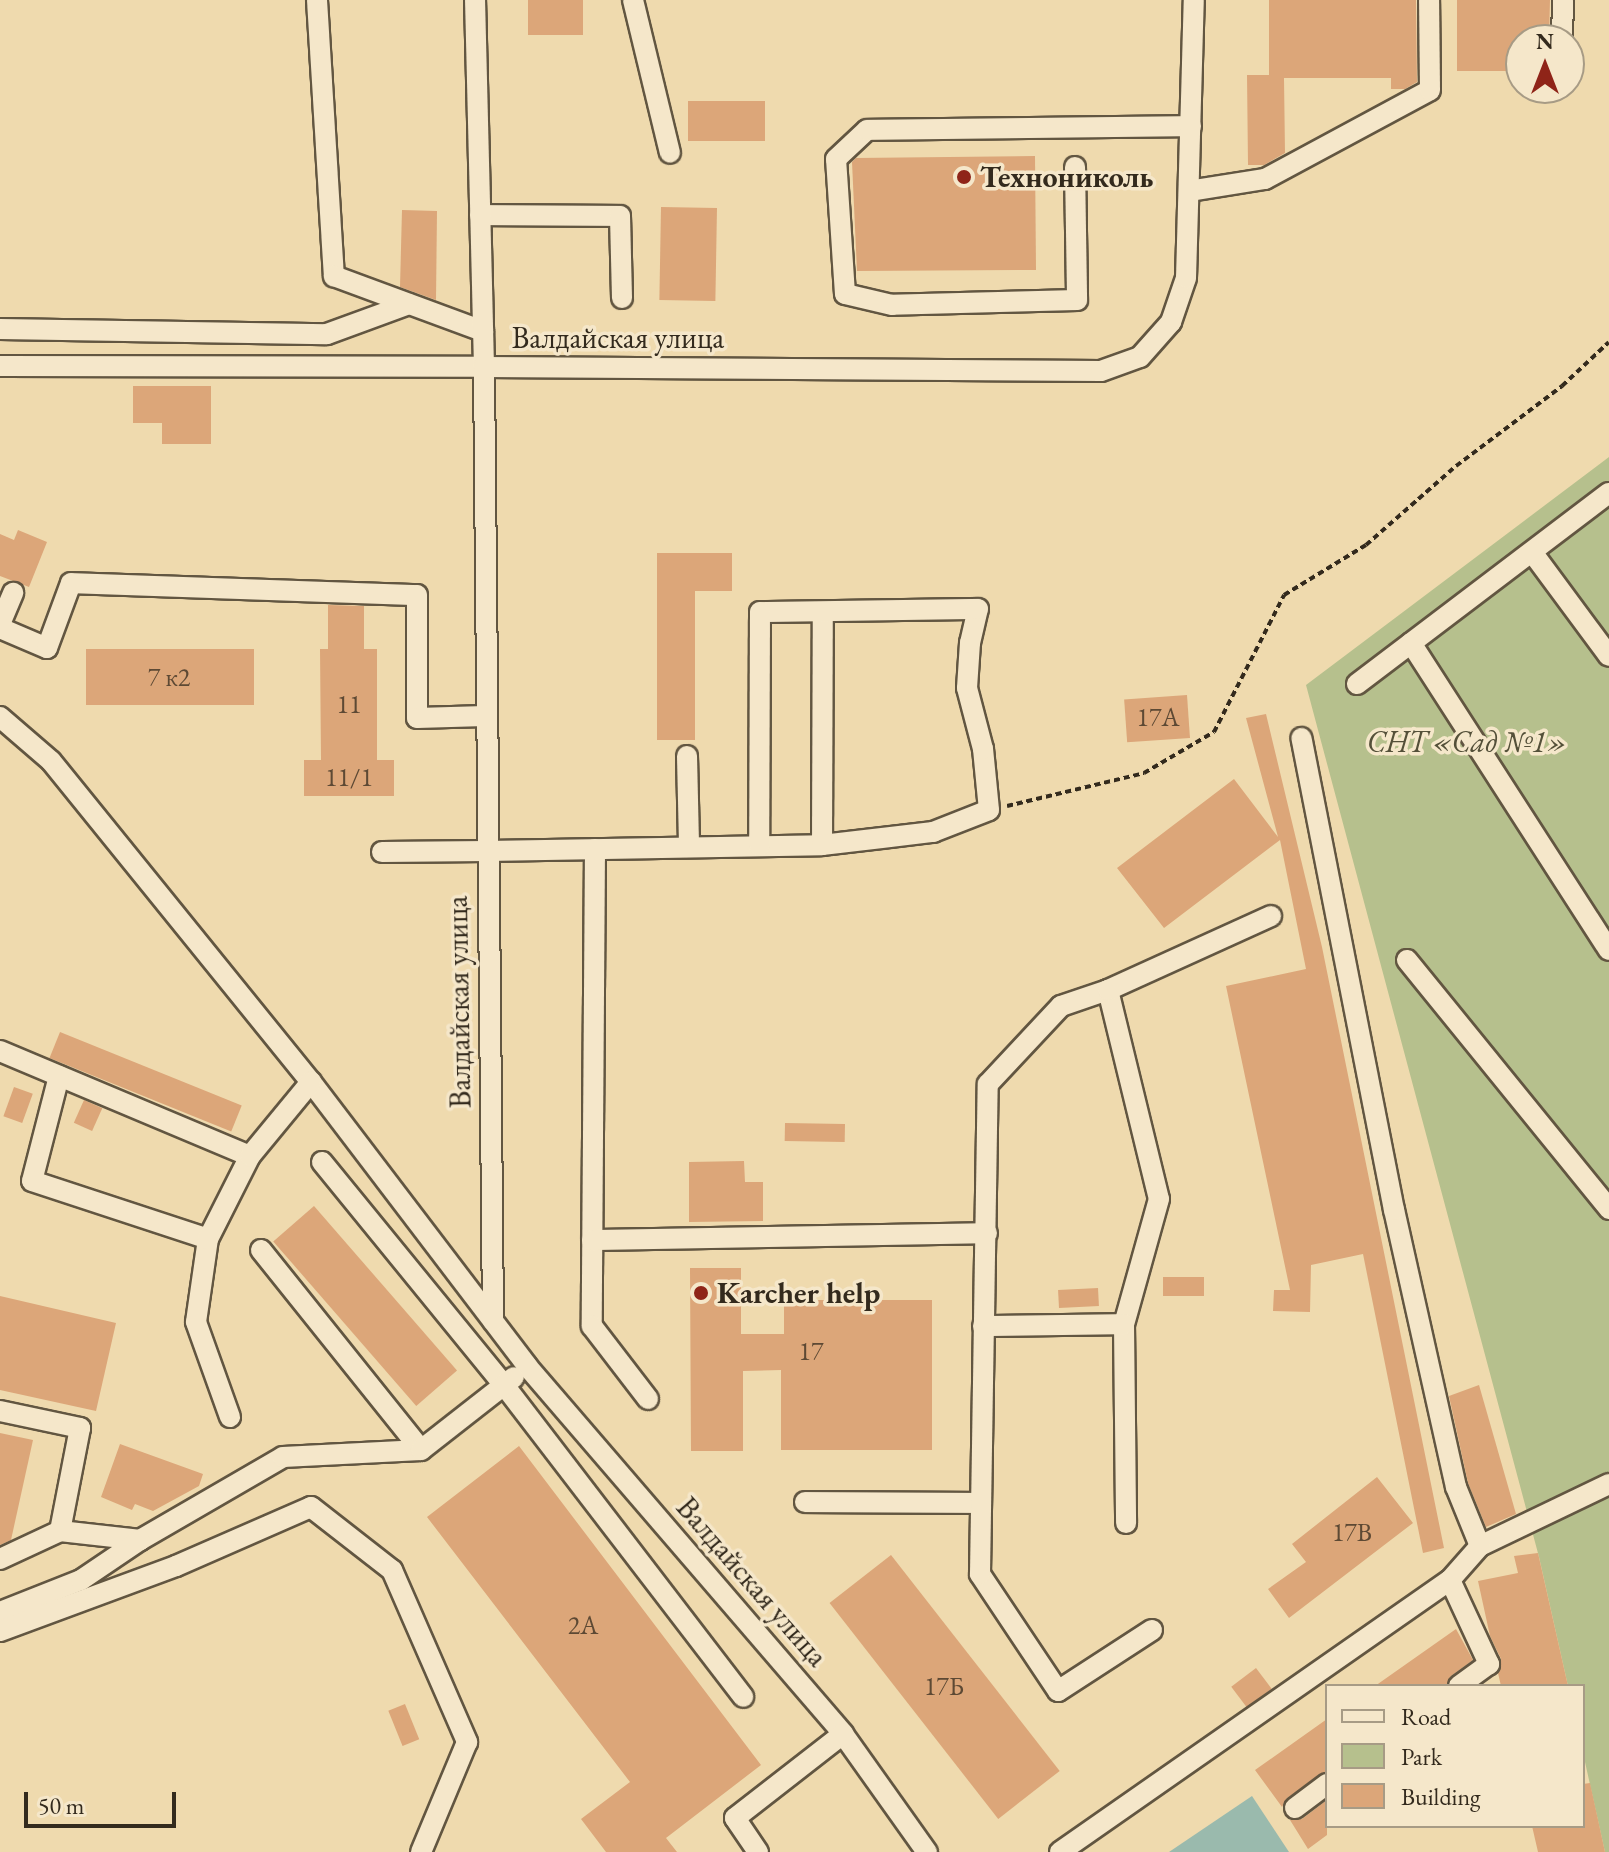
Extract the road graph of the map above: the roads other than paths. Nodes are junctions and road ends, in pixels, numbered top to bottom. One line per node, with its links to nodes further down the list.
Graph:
1 (317, 0): 14 (street)
2 (475, 0): 12 (street)
3 (633, 0): 9 (street)
4 (1194, 0): 8 (street, Валдайская улица)
5 (1429, 0): 11 (street)
6 (1563, 0): 7 (street)
7 (1562, 24)
8 (1191, 126): 10 (street); 11 (street, Валдайская улица)
9 (670, 153)
10 (1075, 167)
11 (1189, 191): 18 (street, Валдайская улица)
12 (480, 215): 13 (street); 16 (street)
13 (622, 298)
14 (409, 304): 15 (street); 16 (street)
15 (0, 329)
16 (483, 331): 18 (street)
17 (0, 366): 18 (street)
18 (484, 367): 27 (street, Валдайская улица)
19 (1609, 493): 20 (street)
20 (1532, 552): 24 (street); 25 (street)
21 (13, 593): 23 (street)
22 (823, 612): 31 (street); 31 (street); 32 (street)
23 (0, 626): 27 (street)
24 (1411, 643): 26 (street); 38 (street)
25 (1609, 656)
26 (1357, 684)
27 (485, 716): 35 (street, Валдайская улица)
28 (0, 717): 43 (street, Валдайская улица)
29 (1301, 738): 66 (street)
30 (687, 756): 33 (street)
31 (822, 845): 32 (street)
32 (759, 846): 33 (street)
33 (689, 847): 34 (street)
34 (595, 849): 35 (street); 49 (street)
35 (487, 851): 36 (street); 51 (street, Валдайская улица)
36 (382, 852)
37 (1271, 916): 40 (street)
38 (1609, 950)
39 (1407, 960): 46 (street)
40 (1108, 990): 47 (street); 52 (street)
41 (0, 1051): 42 (street)
42 (59, 1076): 44 (street); 48 (street)
43 (311, 1082): 44 (street); 51 (street, Валдайская улица)
44 (250, 1156): 48 (street)
45 (322, 1162): 55 (street)
46 (1609, 1209)
47 (987, 1233): 49 (street); 53 (street)
48 (208, 1239): 58 (street)
49 (592, 1240): 56 (street)
50 (261, 1250): 59 (street)
51 (493, 1321): 54 (street, Валдайская улица)
52 (1124, 1324): 53 (street); 63 (street)
53 (983, 1326): 62 (street)
54 (527, 1366): 55 (street); 74 (street, Валдайская улица)
55 (504, 1385): 59 (street); 73 (street)
56 (648, 1399)
57 (0, 1411): 64 (street)
58 (230, 1417)
59 (421, 1450): 65 (street)
60 (1609, 1484): 66 (street)
61 (805, 1502): 62 (street)
62 (978, 1503): 70 (street)
63 (1126, 1523)
64 (60, 1531): 65 (street); 67 (street)
65 (140, 1540): 69 (street)
66 (1480, 1546): 68 (street)
67 (0, 1559)
68 (1450, 1580): 72 (street); 80 (street)
69 (0, 1612)
70 (1152, 1630)
71 (0, 1631): 77 (street)
72 (1462, 1684)
73 (743, 1697)
74 (843, 1734): 78 (street); 79 (street, Валдайская улица)
75 (1325, 1786): 76 (street)
76 (1295, 1808)
77 (421, 1852)
78 (758, 1852)
79 (927, 1852)
80 (1060, 1852)

